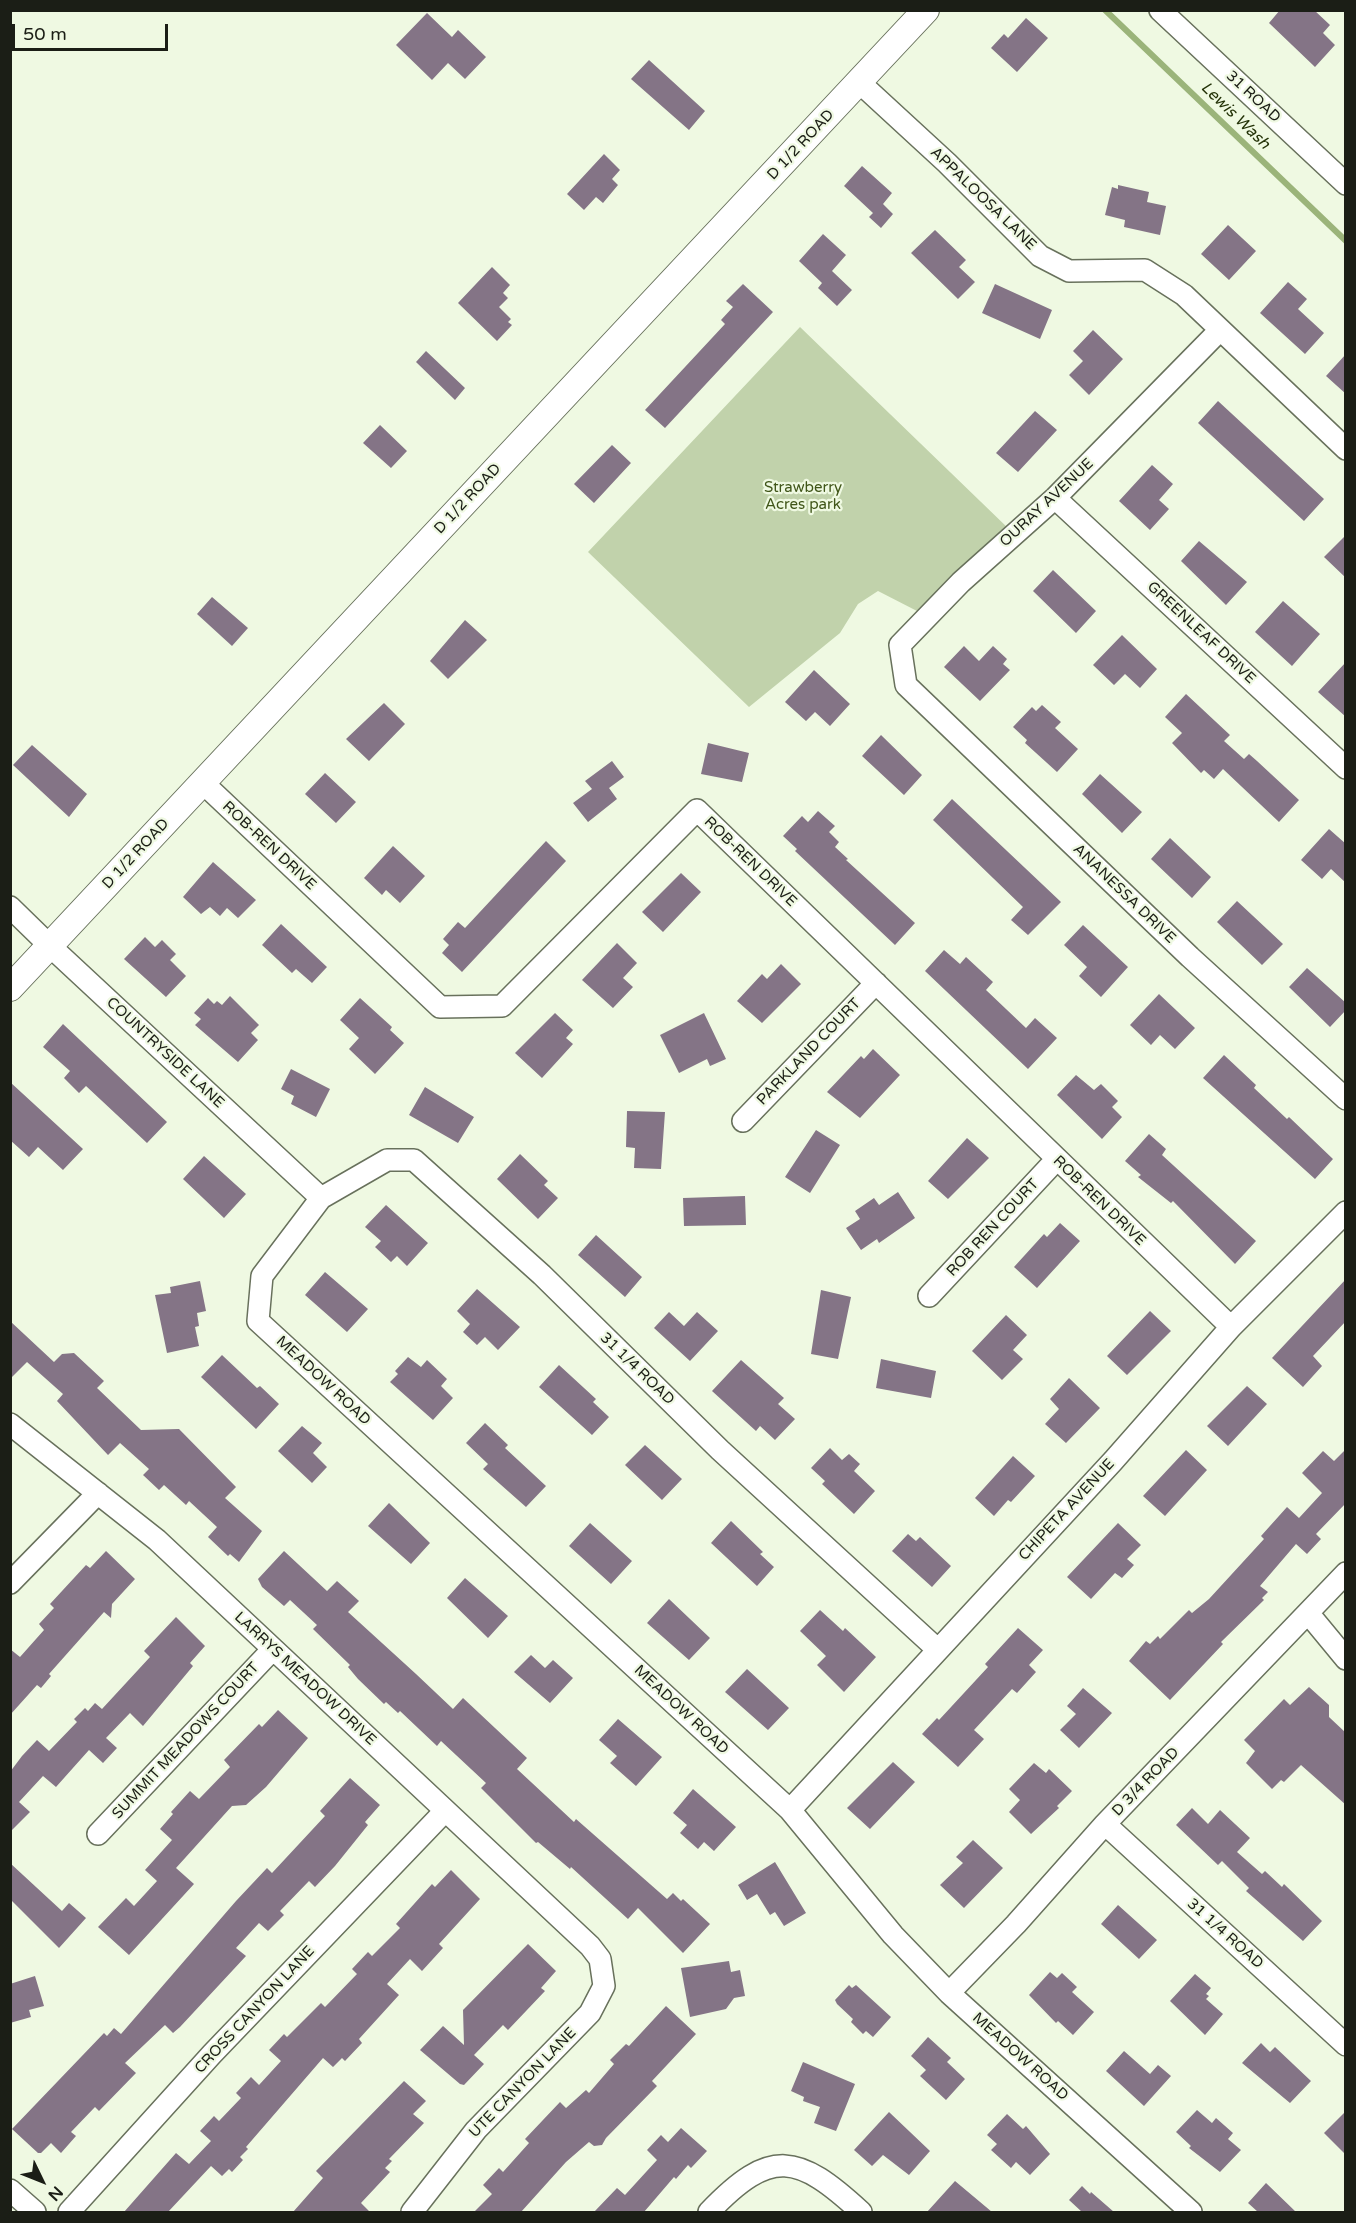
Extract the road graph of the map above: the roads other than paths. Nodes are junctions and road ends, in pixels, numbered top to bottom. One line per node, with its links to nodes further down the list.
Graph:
1 (926, 10): 3 (main road, D 1/2 ROAD)
2 (1160, 10): 4 (street, 31 ROAD)
3 (859, 82): 5 (street, APPALOOSA LANE); 10 (main road, D 1/2 ROAD)
4 (1346, 184)
5 (1220, 330): 6 (street, APPALOOSA LANE); 7 (street, OURAY AVENUE)
6 (1346, 449)
7 (1055, 498): 8 (street, OURAY AVENUE); 9 (street, GREENLEAF DRIVE)
8 (906, 685): 15 (street, ANANESSA DRIVE)
9 (1346, 768)
10 (202, 782): 12 (main road, D 1/2 ROAD); 13 (street, ROB-REN DRIVE)
11 (10, 907): 12 (street, COUNTRYSIDE LANE)
12 (50, 946): 14 (main road, D 1/2 ROAD); 18 (street, COUNTRYSIDE LANE)
13 (876, 983): 16 (street, PARKLAND COURT); 17 (street, ROB-REN DRIVE)
14 (10, 988)
15 (1346, 1099)
16 (743, 1121)
17 (1056, 1160): 20 (street, ROB REN COURT); 21 (street, ROB-REN DRIVE)
18 (321, 1198): 28 (street, 31 1/4 ROAD); 30 (street, MEADOW ROAD)
19 (1346, 1212): 21 (street, CHIPETA AVENUE)
20 (929, 1296)
21 (1231, 1327): 28 (street, CHIPETA AVENUE)
22 (10, 1424): 23 (street, LARRYS MEADOW DRIVE)
23 (98, 1493): 25 (street); 27 (street, LARRYS MEADOW DRIVE)
24 (1346, 1573): 26 (street, D 3/4 ROAD)
25 (10, 1583)
26 (1308, 1613): 29 (street); 32 (street, D 3/4 ROAD)
27 (273, 1649): 31 (street, LARRYS MEADOW DRIVE); 33 (street, SUMMIT MEADOWS COURT)
28 (937, 1649): 30 (street, CHIPETA AVENUE)
29 (1346, 1659)
30 (790, 1810): 35 (street, MEADOW ROAD)
31 (445, 1811): 34 (street, LARRYS MEADOW DRIVE); 39 (street, CROSS CANYON LANE)
32 (1105, 1824): 35 (street, D 3/4 ROAD); 36 (street, 31 1/4 ROAD)
33 (98, 1834)
34 (590, 1946): 40 (street, UTE CANYON LANE)
35 (949, 1993): 43 (street, MEADOW ROAD)
36 (1346, 2044)
37 (10, 2190): 38 (street)
38 (34, 2212)
39 (69, 2212)
40 (412, 2212)
41 (709, 2212): 42 (street)
42 (861, 2212)
43 (1191, 2212)

